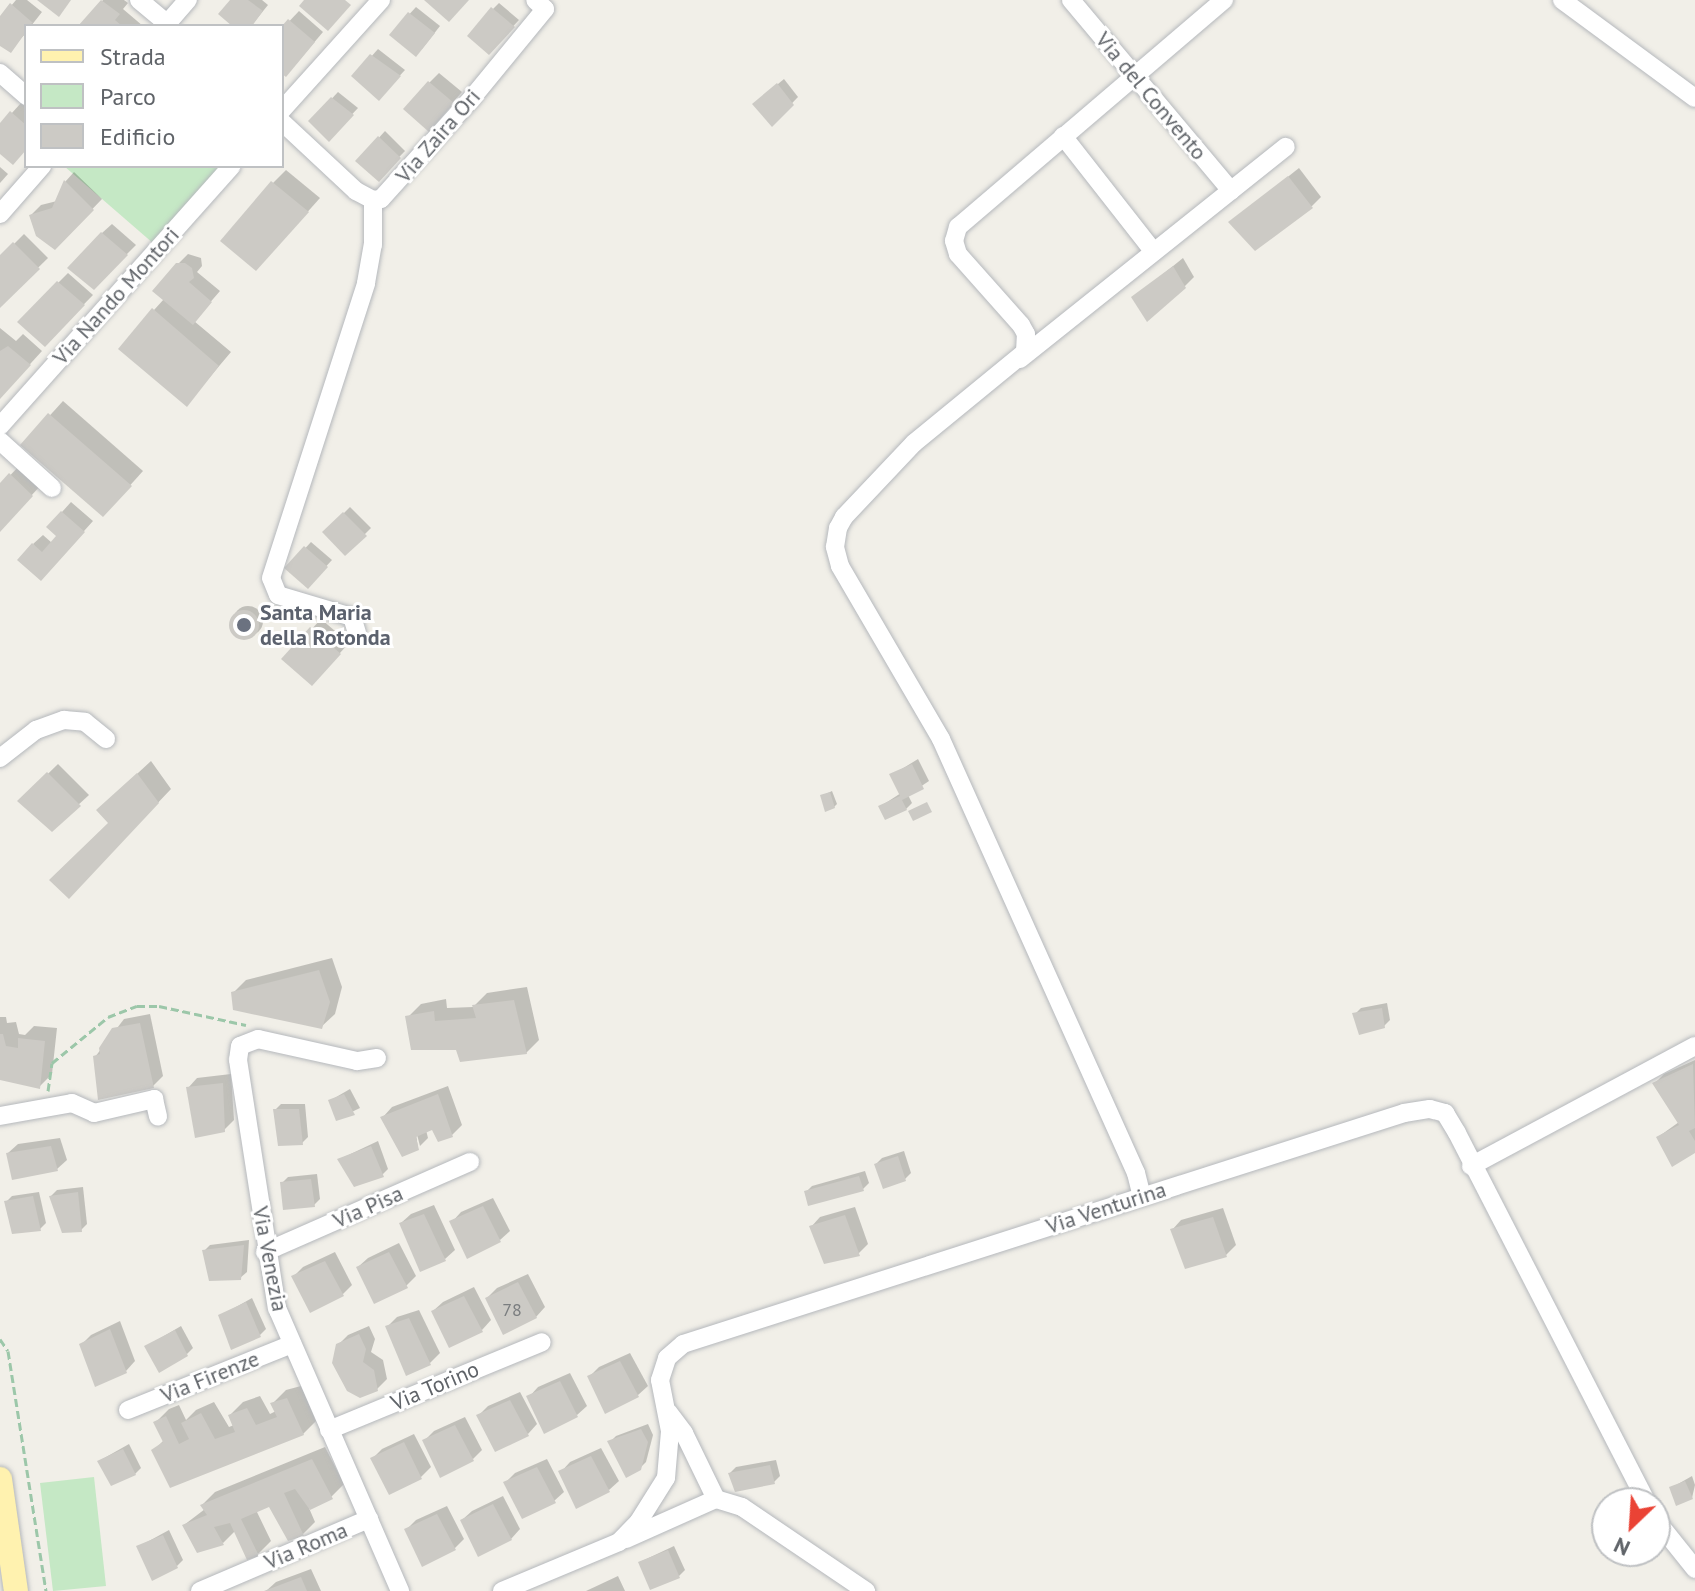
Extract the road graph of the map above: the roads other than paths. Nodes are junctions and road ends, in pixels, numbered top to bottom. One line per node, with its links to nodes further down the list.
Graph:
1 (139, 0): 8 (street)
2 (188, 0): 9 (street)
3 (381, 0): 14 (street)
4 (1071, 0): 11 (street, Via del Convento)
5 (1224, 0): 11 (street)
6 (1562, 0): 13 (street)
7 (540, 4): 21 (street, Via Zaira Ori)
8 (166, 24)
9 (168, 24)
10 (0, 73): 12 (street)
11 (1134, 77): 16 (street); 20 (street, Via del Convento)
12 (24, 94)
13 (1695, 98)
14 (284, 108)
15 (284, 124): 21 (street)
16 (1063, 136): 23 (street); 24 (street)
17 (1286, 147): 20 (street)
18 (40, 168): 22 (street)
19 (230, 168): 25 (street, Via Nando Montori)
20 (1231, 191): 23 (street)
21 (373, 200): 28 (street)
22 (0, 214)
23 (1154, 252): 24 (street)
24 (1020, 359): 37 (street)
25 (0, 426)
26 (0, 441): 27 (street)
27 (52, 488)
28 (357, 633)
29 (106, 739): 30 (street)
30 (0, 758)
31 (1695, 1046): 36 (street)
32 (377, 1058): 38 (street, Via Venezia)
33 (0, 1116): 34 (street)
34 (158, 1117)
35 (470, 1162): 38 (street, Via Pisa)
36 (1471, 1166): 37 (street, Via Venturina); 45 (street, Via Venturina)
37 (1142, 1197): 41 (street, Via Venturina)
38 (265, 1252): 40 (street, Via Venezia)
39 (542, 1342): 43 (street, Via Torino)
40 (292, 1344): 42 (street, Via Firenze); 43 (street, Via Venezia)
41 (666, 1409): 46 (street); 49 (street, Via Venturina)
42 (128, 1410)
43 (329, 1430): 47 (street, Via Venezia)
44 (0, 1479): 51 (main road)
45 (1639, 1487)
46 (716, 1499): 49 (street); 55 (street)
47 (369, 1519): 52 (street, Via Roma); 53 (street, Via Venezia)
48 (1671, 1539): 50 (street)
49 (619, 1542): 54 (street, Via Venturina)
50 (1695, 1569)
51 (16, 1591)
52 (200, 1591)
53 (400, 1591)
54 (502, 1591)
55 (866, 1591)

